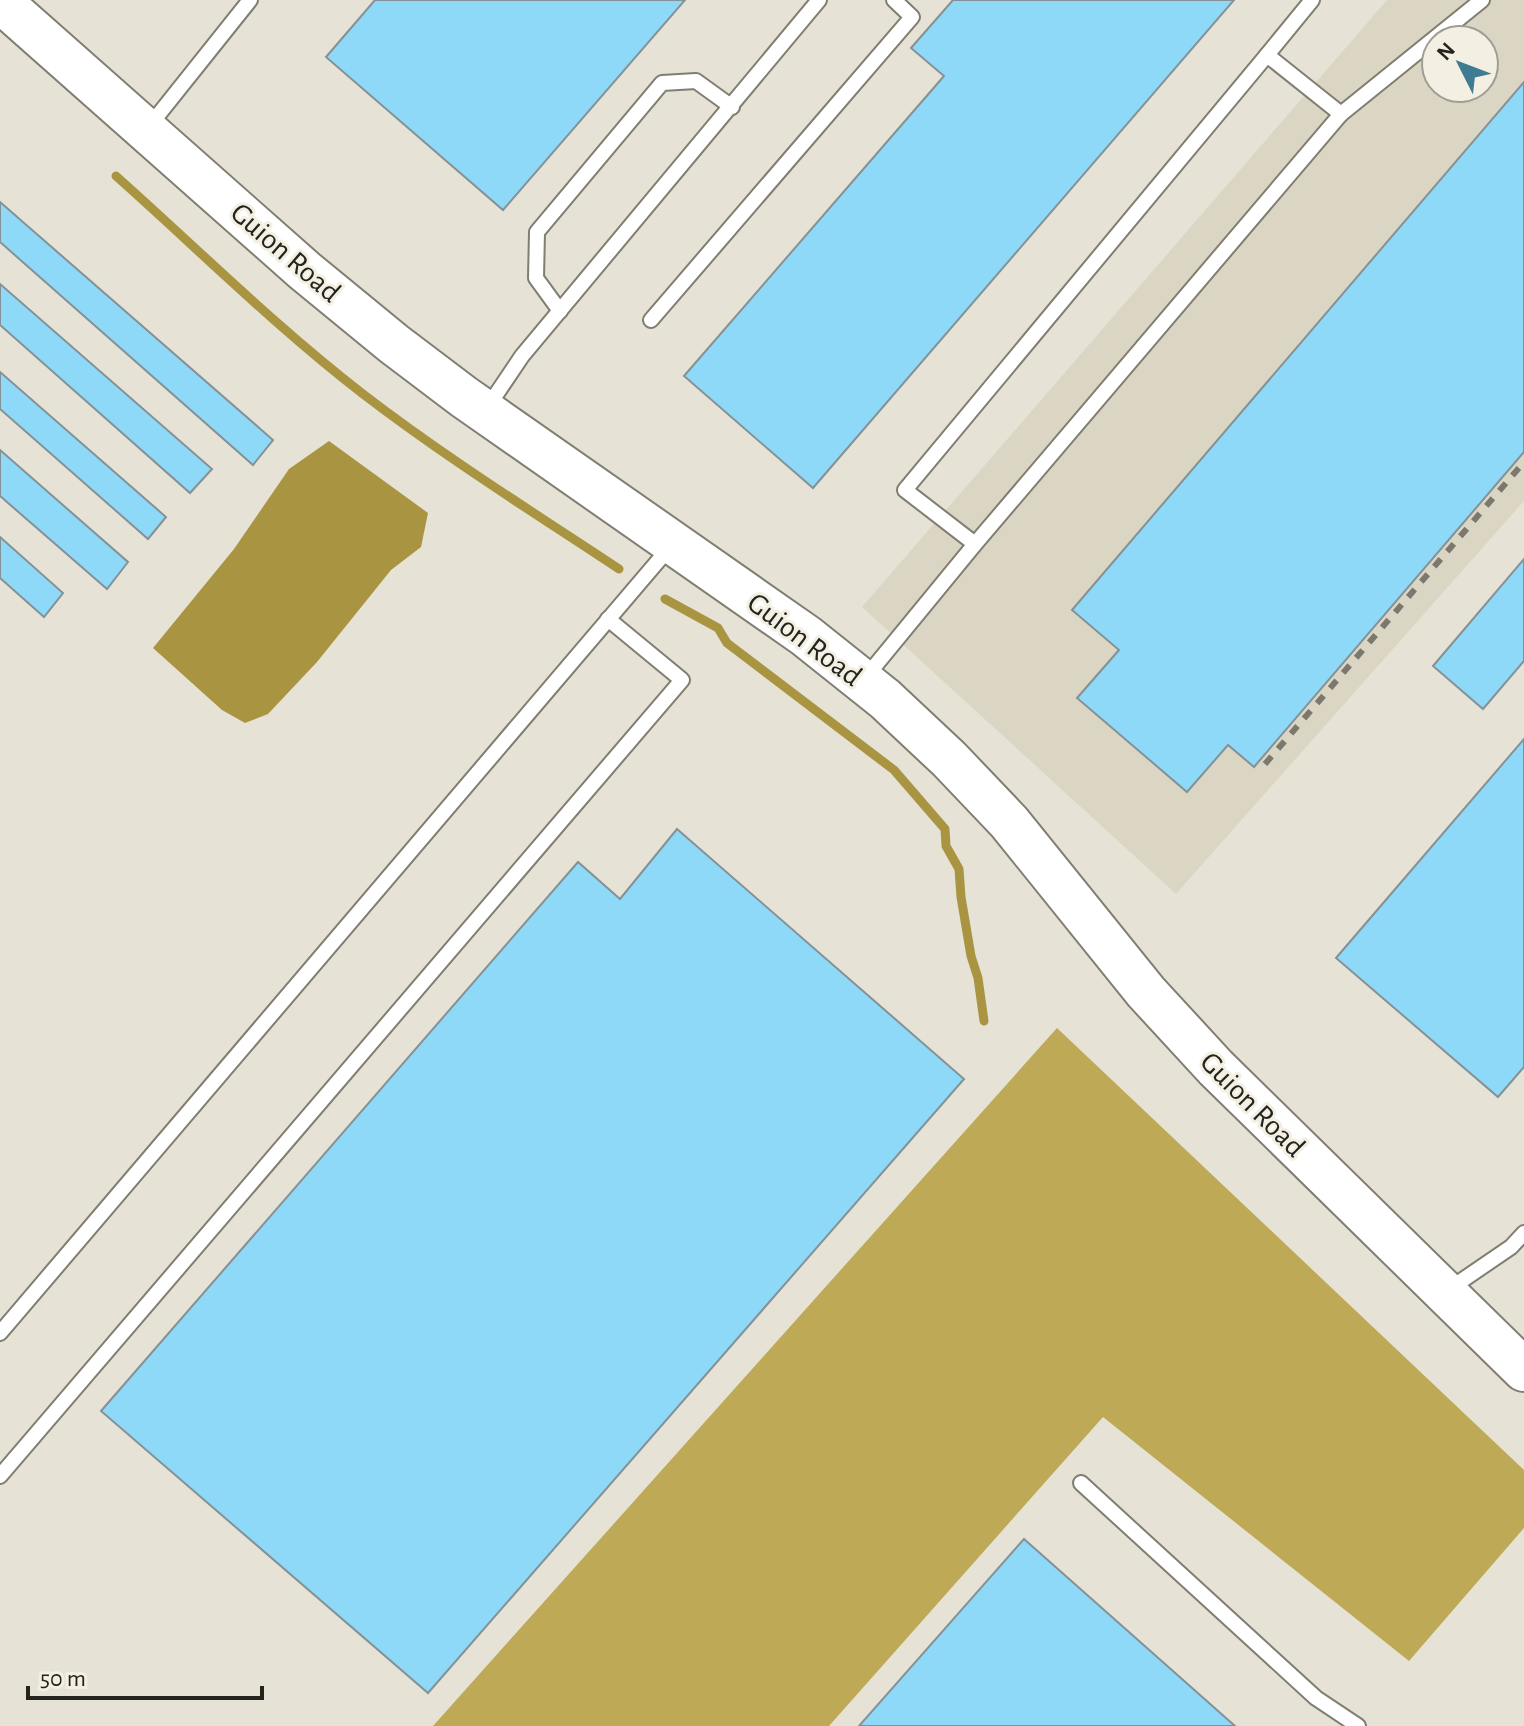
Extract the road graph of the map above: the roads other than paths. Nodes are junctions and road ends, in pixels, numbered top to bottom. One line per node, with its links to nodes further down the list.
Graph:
1 (250, 0): 10 (lane)
2 (819, 0): 8 (lane)
3 (894, 0): 12 (lane)
4 (1312, 0): 7 (lane)
5 (1482, 0): 9 (lane)
6 (0, 1): 10 (street, Guion Road)
7 (1267, 55): 9 (lane); 15 (lane)
8 (732, 107): 11 (lane); 11 (lane)
9 (1341, 114): 15 (lane)
10 (146, 129): 13 (street, Guion Road)
11 (560, 311): 13 (lane)
12 (651, 320)
13 (485, 411): 14 (street, Guion Road)
14 (672, 543): 16 (lane); 17 (street, Guion Road)
15 (975, 544): 17 (lane)
16 (608, 619): 20 (lane); 22 (lane)
17 (863, 681): 19 (street, Guion Road)
18 (1524, 1233): 19 (lane)
19 (1444, 1292): 21 (street, Guion Road)
20 (0, 1333)
21 (1524, 1370)
22 (0, 1476)
23 (1081, 1483): 24 (lane)
24 (1358, 1726)

